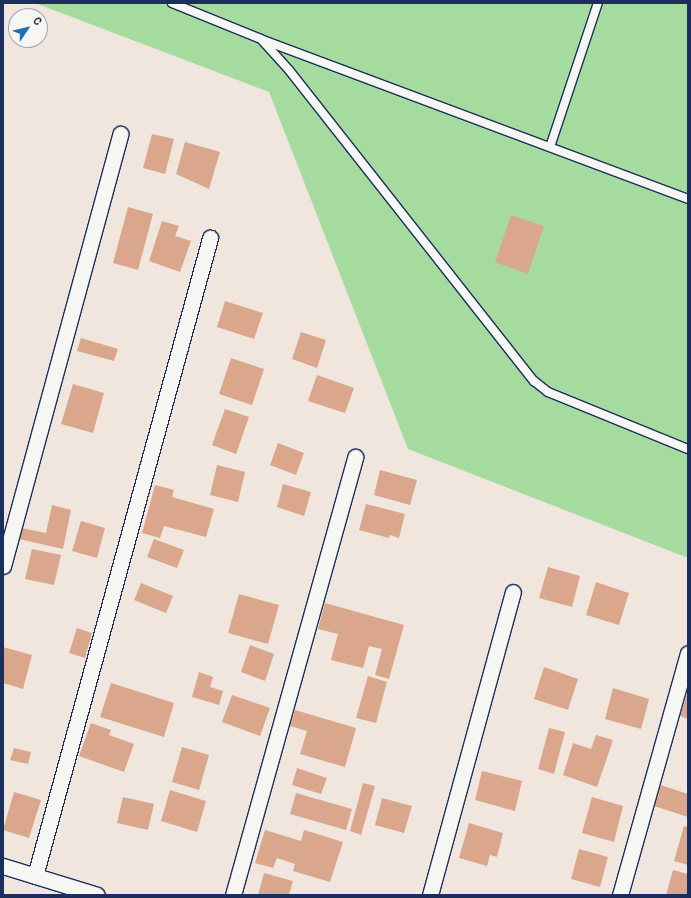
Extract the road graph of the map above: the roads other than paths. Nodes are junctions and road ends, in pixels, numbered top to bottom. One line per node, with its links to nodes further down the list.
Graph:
1 (172, 3): 3 (lane)
2 (598, 3): 5 (lane)
3 (261, 39): 5 (lane); 8 (lane)
4 (120, 134): 10 (street)
5 (550, 147): 6 (lane)
6 (688, 199)
7 (210, 238): 14 (street)
8 (688, 449)
9 (355, 457): 16 (street)
10 (3, 566)
11 (513, 592): 17 (street)
12 (688, 653): 18 (street)
13 (3, 866): 14 (street)
14 (35, 876): 15 (street)
15 (97, 895)
16 (233, 895)
17 (430, 895)
18 (620, 895)

